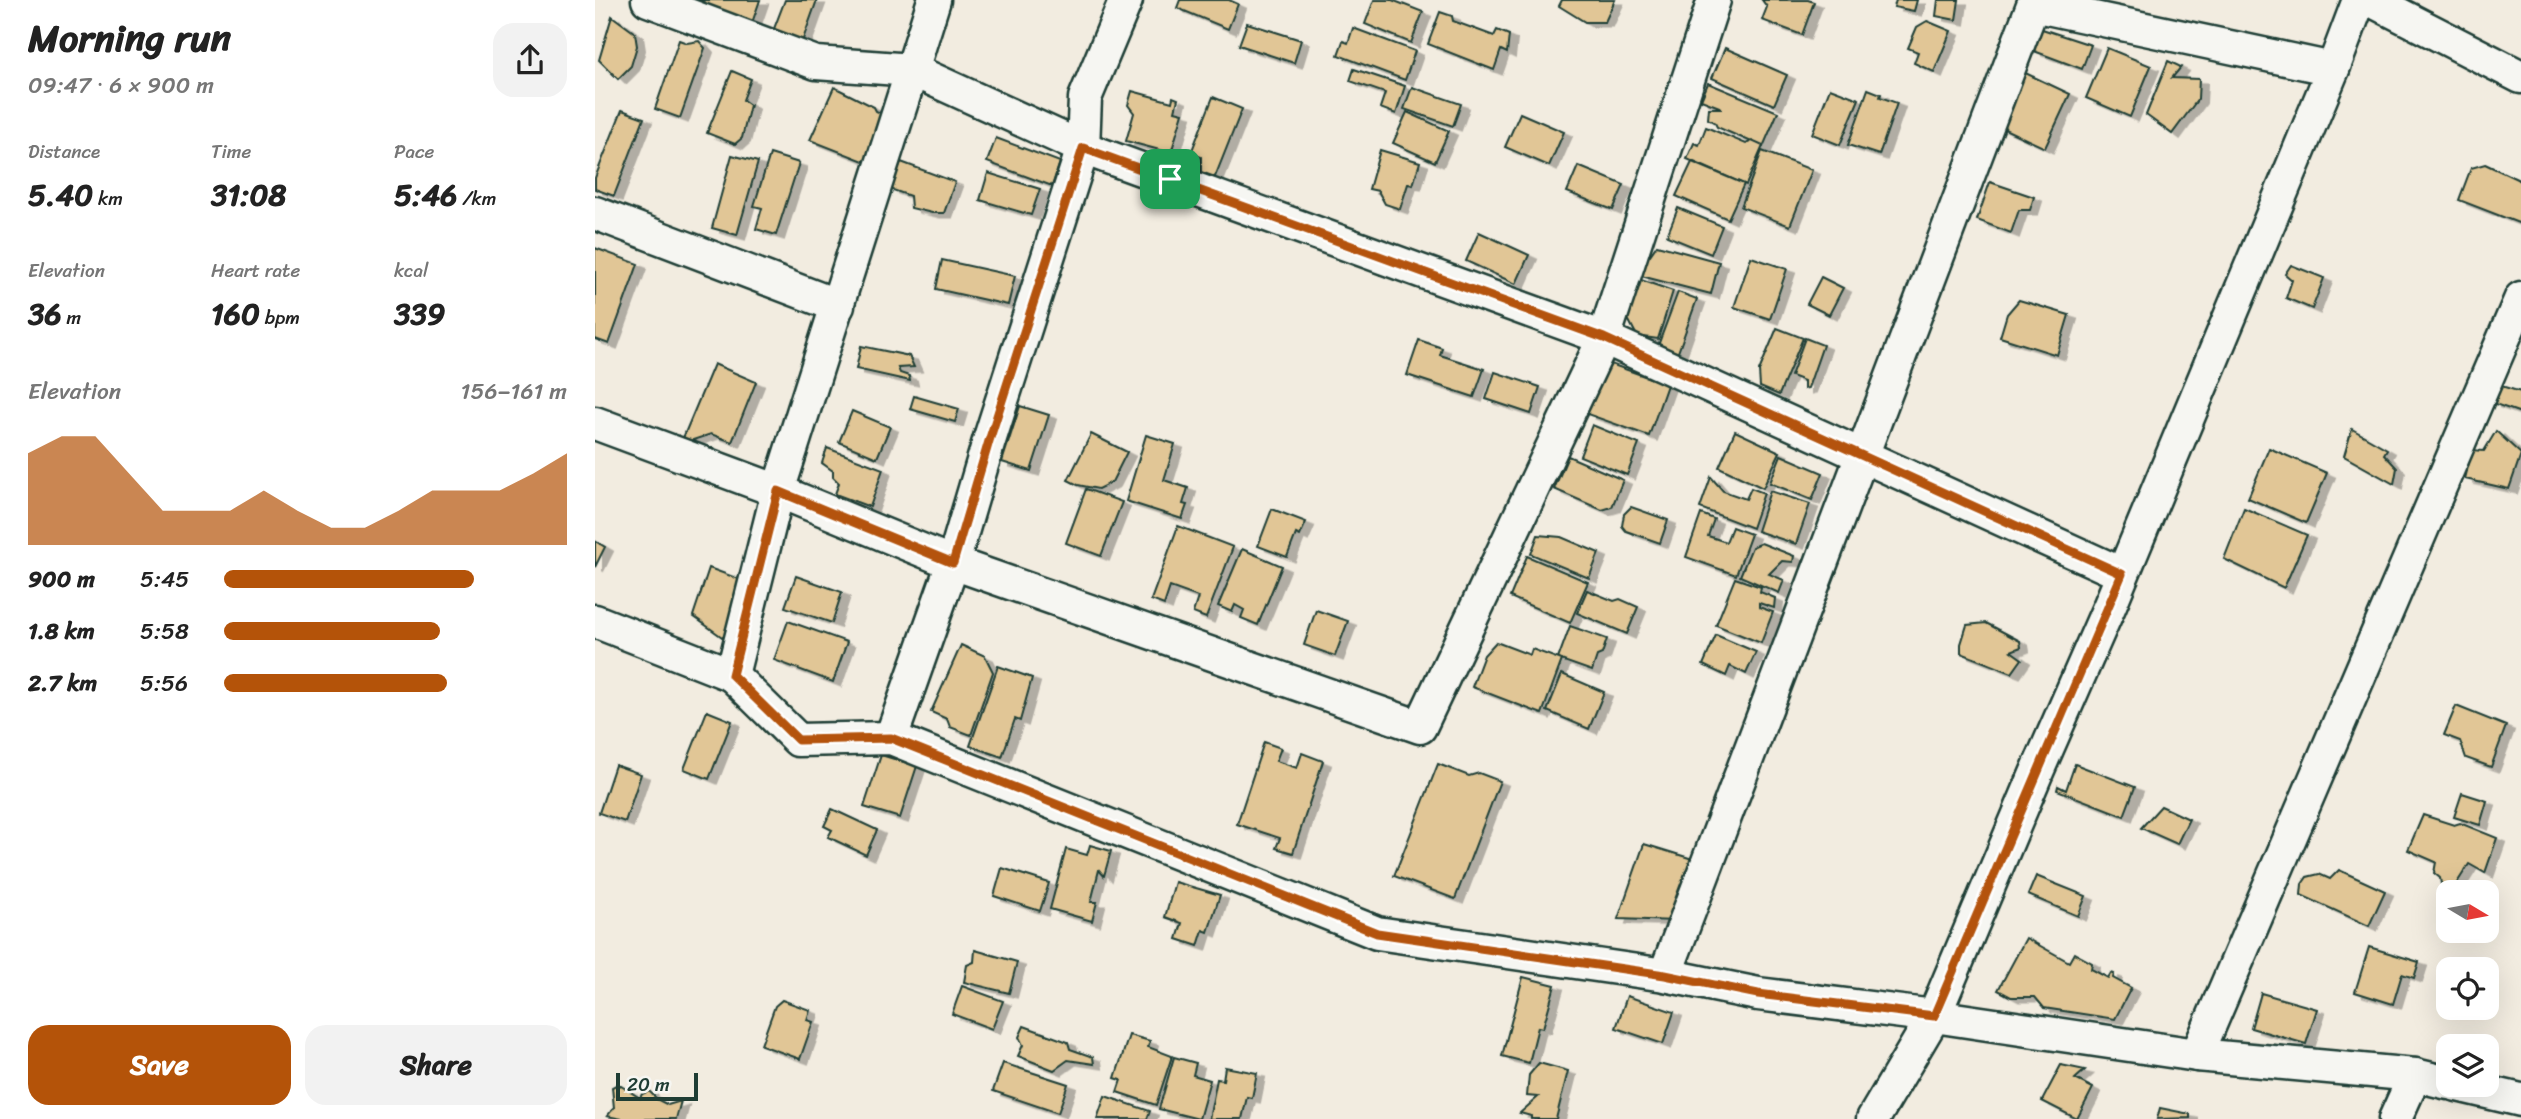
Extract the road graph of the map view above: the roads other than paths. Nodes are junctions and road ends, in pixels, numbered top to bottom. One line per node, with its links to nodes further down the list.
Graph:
1 (648, 0): 8 (street)
2 (934, 0): 8 (street)
3 (1126, 0): 10 (street)
4 (1714, 0): 14 (street)
5 (2359, 0): 7 (street)
6 (2371, 0): 9 (street)
7 (2333, 69): 16 (street); 19 (street)
8 (912, 70): 10 (street); 13 (street)
9 (2521, 77)
10 (1083, 148): 14 (street); 18 (street)
11 (595, 213): 13 (street)
12 (2521, 298): 25 (street)
13 (838, 306): 17 (street)
14 (1604, 338): 16 (street); 18 (street)
15 (595, 423): 17 (street)
16 (1863, 455): 19 (street); 23 (street)
17 (778, 491): 18 (street); 21 (street)
18 (953, 563): 22 (street)
19 (2122, 574): 24 (street)
20 (595, 621): 21 (street)
21 (732, 675): 22 (street)
22 (891, 738): 23 (street)
23 (1665, 975): 24 (street)
24 (1934, 1016): 25 (street); 30 (street)
25 (2197, 1055): 26 (street)
26 (2415, 1075): 27 (street); 31 (street)
27 (2436, 1080)
28 (2499, 1095): 29 (street)
29 (2521, 1100)
30 (1873, 1119)
31 (2395, 1119)

